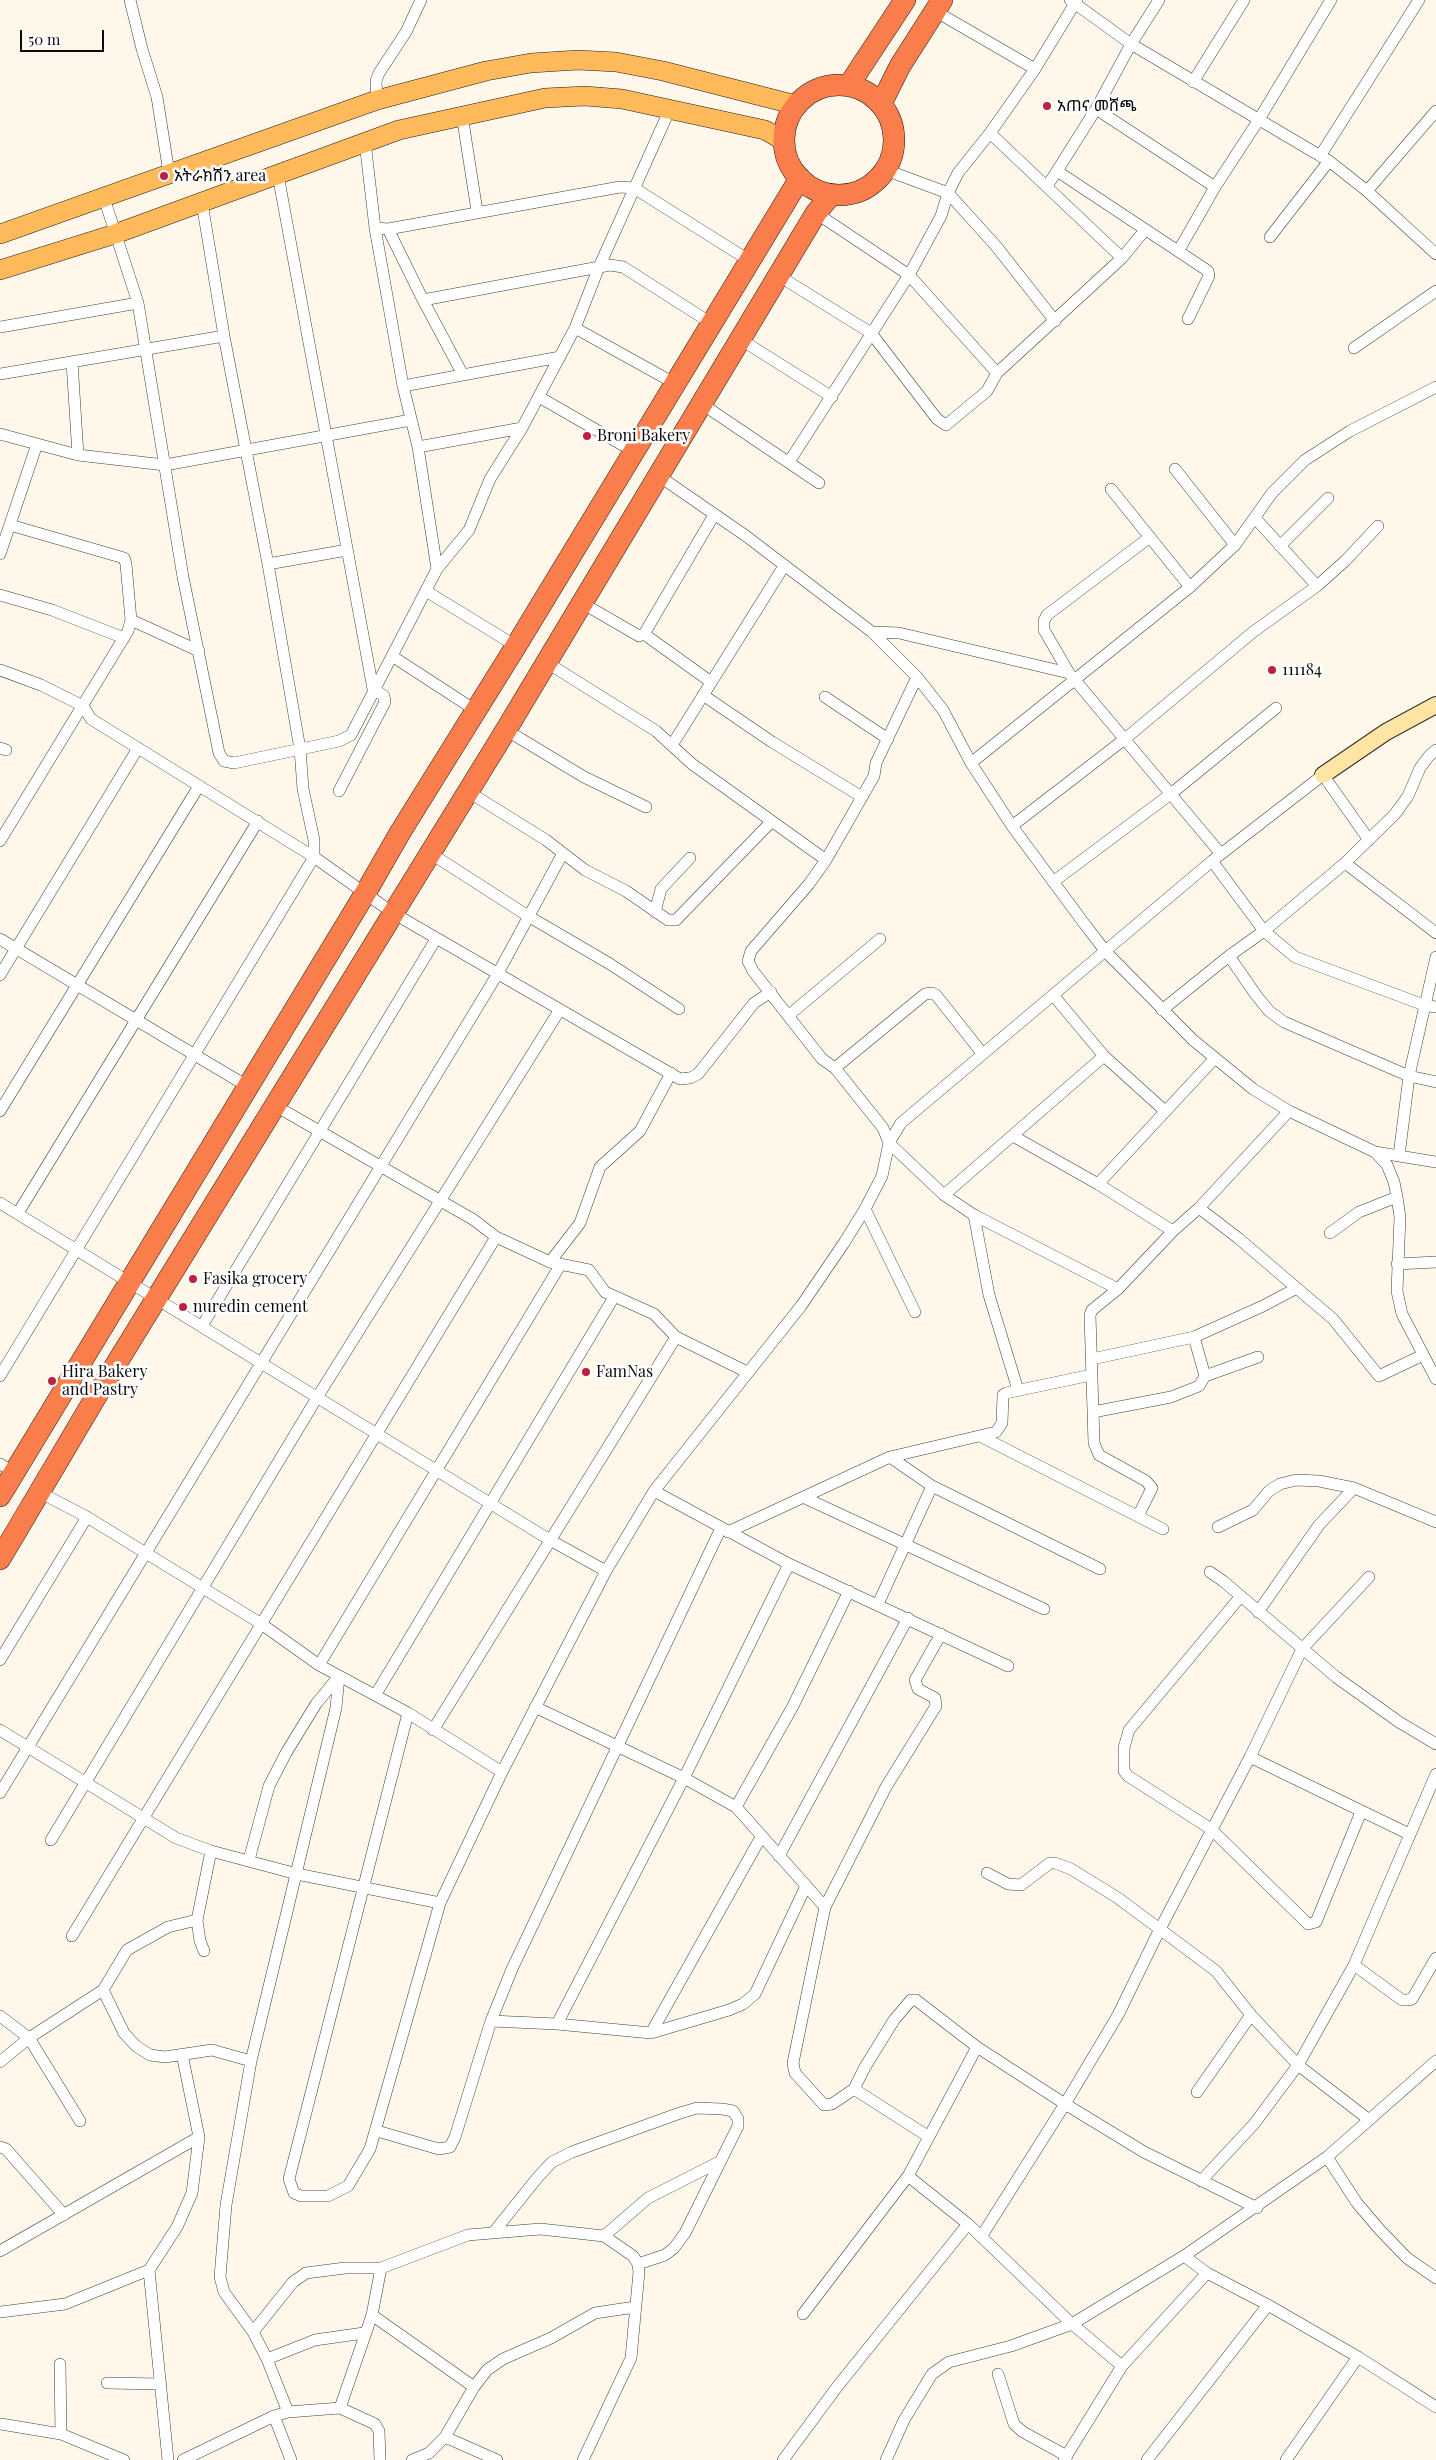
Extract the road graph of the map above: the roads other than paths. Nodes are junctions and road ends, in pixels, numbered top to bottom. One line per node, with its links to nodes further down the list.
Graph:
1 (130, 0): 28 (street)
2 (421, 0): 14 (street)
3 (905, 0): 13 (highway)
4 (1159, 0): 10 (street)
5 (1244, 0): 12 (street)
6 (1332, 0): 21 (street)
7 (1419, 0): 25 (street)
8 (1074, 1): 10 (street); 11 (street)
9 (938, 6): 11 (street); 15 (highway)
10 (1131, 44): 12 (street); 18 (street)
11 (1035, 69): 22 (street)
12 (1193, 82): 21 (street)
13 (849, 86): 15 (highway); 16 (highway)
14 (377, 100): 16 (main road); 28 (main road)
15 (881, 104): 26 (highway)
16 (796, 105): 24 (highway)
17 (670, 109): 20 (main road); 24 (main road); 33 (street)
18 (1096, 109): 27 (street); 32 (street)
19 (1436, 111): 34 (street)
20 (462, 115): 23 (main road); 39 (street)
21 (1258, 121): 25 (street); 32 (street)
22 (990, 133): 31 (street); 35 (street)
23 (365, 142): 29 (main road); 41 (street)
24 (784, 142): 30 (highway)
25 (1324, 159): 34 (street); 46 (street)
26 (886, 170): 35 (street); 36 (highway)
27 (1057, 170): 31 (street); 43 (street)
28 (169, 173): 37 (main road)
29 (278, 175): 38 (main road); 82 (street)
30 (800, 178): 36 (highway); 50 (highway)
31 (1047, 186): 49 (street)
32 (1215, 187): 47 (street)
33 (634, 188): 39 (street); 50 (street); 51 (street)
34 (1367, 192): 48 (street)
35 (948, 193): 53 (street); 59 (street)
36 (831, 195): 40 (highway)
37 (104, 198): 44 (main road); 45 (street)
38 (202, 203): 45 (main road); 64 (street)
39 (477, 211): 42 (street)
40 (816, 213): 53 (street); 54 (highway)
41 (375, 228): 42 (street); 74 (street)
42 (388, 228): 56 (street)
43 (1145, 230): 47 (street); 49 (street)
44 (0, 234)
45 (115, 234): 52 (main road); 57 (street)
46 (1270, 237)
47 (1179, 250): 58 (street)
48 (1436, 254)
49 (1122, 258): 59 (street)
50 (750, 261): 60 (highway)
51 (599, 267): 56 (street); 60 (street); 62 (street)
52 (0, 270)
53 (909, 275): 63 (street); 70 (street)
54 (779, 276): 63 (street); 65 (highway)
55 (1436, 291): 66 (street)
56 (422, 300): 72 (street)
57 (138, 303): 61 (street); 67 (street)
58 (1188, 319)
59 (1055, 321): 70 (street)
60 (711, 323): 73 (highway)
61 (0, 327)
62 (575, 328): 68 (street); 73 (street)
63 (871, 333): 70 (street); 77 (street)
64 (224, 336): 67 (street); 85 (street)
65 (740, 339): 77 (street); 78 (highway)
66 (1354, 348)
67 (147, 350): 69 (street); 89 (street)
68 (560, 357): 72 (street); 76 (street)
69 (72, 362): 71 (street); 87 (street)
70 (997, 373)
71 (0, 374)
72 (463, 375): 74 (street)
73 (674, 383): 86 (highway)
74 (403, 386): 79 (street)
75 (1436, 386): 96 (street)
76 (539, 397): 80 (street); 86 (street)
77 (832, 397): 88 (street)
78 (702, 404): 88 (street); 91 (highway)
79 (411, 420): 82 (street); 84 (street)
80 (522, 428): 84 (street); 106 (street)
81 (0, 434): 83 (street)
82 (326, 435): 85 (street); 102 (street)
83 (37, 444): 87 (street); 97 (street)
84 (418, 446): 106 (street)
85 (246, 449): 89 (street); 104 (street)
86 (633, 451): 116 (highway)
87 (78, 456): 89 (street)
88 (789, 462): 92 (street)
89 (165, 465): 117 (street)
90 (1176, 469): 100 (street)
91 (659, 476): 95 (street); 111 (highway)
92 (819, 483)
93 (1110, 489): 99 (street)
94 (1328, 498): 101 (street)
95 (714, 515): 105 (street); 114 (street)
96 (1255, 518): 100 (street); 101 (street)
97 (10, 525): 103 (street); 112 (street)
98 (1378, 526): 107 (street)
99 (1150, 537): 108 (street); 122 (street)
100 (1235, 546): 108 (street)
101 (1280, 546): 107 (street)
102 (347, 550): 104 (street); 124 (street)
103 (0, 554)
104 (268, 564): 136 (street)
105 (784, 566): 113 (street); 123 (street)
106 (436, 569): 109 (street)
107 (1317, 586): 132 (street)
108 (1190, 587): 122 (street)
109 (426, 591): 116 (street); 118 (street)
110 (0, 595): 115 (street)
111 (582, 603): 114 (street); 119 (highway)
112 (132, 620): 115 (street); 117 (street)
113 (872, 632): 121 (street); 122 (street)
114 (644, 634): 123 (street)
115 (124, 638): 128 (street)
116 (516, 646): 130 (highway)
117 (199, 651): 136 (street)
118 (392, 656): 124 (street); 130 (street)
119 (546, 662): 131 (highway); 134 (street)
120 (0, 670): 128 (street)
121 (917, 677): 133 (street); 138 (street)
122 (1072, 677): 132 (street); 138 (street)
123 (711, 682): 125 (street)
124 (373, 689): 136 (street); 141 (street)
125 (703, 695): 134 (street); 144 (street)
126 (825, 697): 133 (street)
127 (1436, 704): 139 (street)
128 (82, 706): 135 (street); 150 (street)
129 (1276, 708): 143 (street)
130 (475, 710): 159 (highway)
131 (506, 730): 142 (highway); 145 (street)
132 (1126, 738): 143 (street); 148 (street)
133 (888, 739): 144 (street)
134 (672, 745): 147 (street)
135 (138, 748): 140 (street); 168 (street)
136 (300, 749): 153 (street)
137 (1436, 750): 149 (street)
138 (971, 763): 148 (street)
139 (1323, 775): 149 (street); 154 (street)
140 (199, 786): 146 (street); 174 (street)
141 (339, 791)
142 (467, 792): 151 (highway); 152 (street)
143 (1172, 793): 154 (street); 158 (street)
144 (862, 797): 156 (street)
145 (646, 807)
146 (258, 821): 153 (street); 182 (street)
147 (771, 822): 156 (street); 160 (street)
148 (1012, 826): 158 (street)
149 (1368, 840): 157 (street)
150 (0, 841)
151 (430, 853): 161 (highway); 162 (street)
152 (563, 853): 160 (street); 162 (street)
153 (314, 857): 159 (street); 184 (street)
154 (1217, 857): 163 (street); 169 (street)
155 (690, 858): 160 (street)
156 (826, 860): 175 (street)
157 (1345, 863): 163 (street); 164 (street)
158 (1053, 882): 169 (street)
159 (366, 892): 161 (street); 191 (highway)
160 (655, 912)
161 (392, 913): 166 (street); 192 (highway)
162 (528, 916): 173 (street); 178 (street)
163 (1264, 931): 170 (street); 177 (street)
164 (1436, 933)
165 (0, 938): 168 (street)
166 (436, 939): 173 (street); 196 (street)
167 (880, 939): 181 (street)
168 (16, 948): 172 (street); 174 (street)
169 (1106, 952): 176 (street); 179 (street)
170 (1229, 956): 179 (street); 189 (street)
171 (1436, 957): 177 (street)
172 (0, 975)
173 (497, 975): 180 (street); 202 (street)
174 (76, 986): 182 (street); 193 (street)
175 (771, 992): 181 (street); 188 (street)
176 (1053, 995): 183 (street); 185 (street)
177 (1430, 1006): 189 (street)
178 (679, 1009)
179 (1162, 1010): 186 (street)
180 (559, 1011): 188 (street); 206 (street)
181 (789, 1015): 187 (street)
182 (136, 1020): 184 (street); 210 (street)
183 (982, 1053): 187 (street); 198 (street)
184 (194, 1055): 191 (street); 215 (street)
185 (1104, 1056): 194 (street); 197 (street)
186 (1215, 1058): 194 (street); 195 (street)
187 (836, 1068): 198 (street)
188 (671, 1072): 217 (street)
189 (1409, 1076): 190 (street); 200 (street)
190 (1436, 1082)
191 (248, 1086): 219 (highway)
192 (274, 1105): 196 (street); 223 (highway)
193 (0, 1110)
194 (1165, 1111): 203 (street)
195 (1289, 1111): 199 (street); 208 (street)
196 (318, 1132): 202 (street); 225 (street)
197 (1013, 1136): 203 (street); 204 (street)
198 (889, 1143): 204 (street); 209 (street)
199 (1375, 1152): 200 (street); 205 (street)
200 (1399, 1156): 201 (street)
201 (1436, 1162)
202 (379, 1166): 206 (street); 231 (street)
203 (1098, 1184): 212 (street)
204 (944, 1195): 211 (street)
205 (1397, 1197): 213 (street); 218 (street)
206 (441, 1202): 214 (street); 238 (street)
207 (0, 1203): 210 (street)
208 (1199, 1208): 212 (street); 220 (street)
209 (865, 1210): 224 (street); 232 (street)
210 (18, 1213): 215 (street)
211 (974, 1215): 221 (street); 237 (street)
212 (1173, 1231): 221 (street)
213 (1330, 1233)
214 (496, 1237): 217 (street); 240 (street)
215 (76, 1248): 219 (street); 235 (street)
216 (1436, 1262): 218 (street)
217 (555, 1263): 222 (street); 244 (street)
218 (1397, 1264): 228 (street)
219 (129, 1284): 223 (street); 243 (highway)
220 (1297, 1288): 227 (street); 228 (street)
221 (1118, 1289): 230 (street)
222 (614, 1297): 226 (street); 251 (street)
223 (157, 1300): 225 (street); 248 (highway)
224 (915, 1312)
225 (202, 1326): 231 (street)
226 (676, 1337): 232 (street); 258 (street)
227 (1194, 1337): 230 (street); 236 (street)
228 (1423, 1355): 234 (street)
229 (1258, 1357): 236 (street)
230 (1092, 1359): 233 (street)
231 (261, 1362): 238 (street); 260 (street)
232 (747, 1372): 247 (street)
233 (1092, 1375): 237 (street); 239 (street)
234 (1435, 1375)
235 (0, 1376)
236 (1205, 1376): 239 (street)
237 (1018, 1390): 241 (street)
238 (318, 1396): 240 (street); 267 (street)
239 (1093, 1412): 252 (street)
240 (375, 1434): 244 (street); 274 (street)
241 (980, 1436): 242 (street); 252 (street)
242 (890, 1457): 245 (street); 250 (street)
243 (7, 1468): 249 (highway)
244 (438, 1472): 251 (street); 278 (street)
245 (932, 1486): 259 (street); 263 (street)
246 (1354, 1488): 254 (street); 255 (street); 272 (street)
247 (654, 1491): 257 (street); 264 (street)
248 (39, 1492): 253 (street); 261 (highway)
249 (0, 1496)
250 (805, 1498): 257 (street); 259 (street)
251 (491, 1503): 258 (street); 281 (street)
252 (1138, 1516): 256 (street)
253 (87, 1517): 260 (street); 277 (street)
254 (1436, 1522)
255 (1218, 1527)
256 (1163, 1529)
257 (724, 1530): 262 (street); 287 (street)
258 (550, 1540): 264 (street); 285 (street)
259 (905, 1544): 270 (street); 271 (street)
260 (145, 1552): 267 (street); 288 (street)
261 (0, 1559)
262 (789, 1564): 268 (street); 292 (street)
263 (1100, 1568)
264 (606, 1571): 282 (street)
265 (1210, 1572): 269 (street)
266 (1369, 1577): 276 (street)
267 (202, 1589): 274 (street); 293 (street)
268 (849, 1591): 270 (street); 295 (street)
269 (1241, 1596): 272 (street); 298 (street)
270 (878, 1604): 273 (street)
271 (1044, 1609)
272 (1258, 1612): 276 (street)
273 (908, 1618): 275 (street); 303 (street)
274 (260, 1623): 278 (street); 297 (street)
275 (941, 1634): 279 (street); 310 (street)
276 (1302, 1649): 286 (street); 289 (street)
277 (0, 1660)
278 (320, 1665): 280 (street)
279 (1008, 1666)
280 (339, 1676): 281 (street); 304 (street); 306 (street)
281 (376, 1694): 283 (street)
282 (536, 1707): 287 (street); 290 (street)
283 (408, 1713): 285 (street); 307 (street)
284 (0, 1730): 288 (street)
285 (433, 1730): 290 (street)
286 (1436, 1744)
287 (616, 1746): 292 (street); 320 (street)
288 (28, 1748): 293 (street); 294 (street)
289 (1250, 1757): 296 (street); 298 (street)
290 (502, 1772): 309 (street)
291 (1436, 1774): 299 (street)
292 (684, 1778): 295 (street); 321 (street)
293 (85, 1781): 297 (street); 301 (street)
294 (0, 1793)
295 (736, 1807): 300 (street)
296 (1361, 1812): 298 (street); 299 (street)
297 (142, 1819): 302 (street); 313 (street)
298 (1211, 1829): 312 (street)
299 (1409, 1834): 316 (street)
300 (761, 1837): 303 (street); 322 (street)
301 (51, 1840)
302 (211, 1850): 304 (street); 311 (street)
303 (779, 1856): 308 (street)
304 (249, 1860): 306 (street)
305 (987, 1872): 312 (street)
306 (297, 1874): 307 (street); 326 (street)
307 (365, 1888): 309 (street); 335 (street)
308 (805, 1888): 310 (street); 322 (street)
309 (440, 1903): 335 (street)
310 (825, 1907): 330 (street)
311 (197, 1920): 314 (street); 317 (street)
312 (1160, 1929): 318 (street); 332 (street)
313 (72, 1936)
314 (204, 1951)
315 (1436, 1958): 316 (street)
316 (1354, 1965): 329 (street)
317 (103, 1990): 323 (street); 325 (street)
318 (1251, 2015): 329 (street); 331 (street)
319 (0, 2016): 323 (street)
320 (491, 2021): 321 (street); 335 (street)
321 (557, 2024): 322 (street)
322 (651, 2033)
323 (29, 2038): 328 (street); 334 (street)
324 (978, 2047): 330 (street); 332 (street); 336 (street)
325 (182, 2054): 326 (street); 337 (street)
326 (251, 2061): 362 (street)
327 (1436, 2061): 333 (street)
328 (0, 2062)
329 (1298, 2065): 333 (street); 342 (street)
330 (854, 2089): 336 (street)
331 (1197, 2092)
332 (1065, 2104): 342 (street); 348 (street)
333 (1368, 2119): 339 (street)
334 (80, 2121)
335 (377, 2131)
336 (929, 2136): 341 (street)
337 (199, 2138): 344 (street); 353 (street)
338 (0, 2147): 344 (street)
339 (1327, 2157): 343 (street); 355 (street)
340 (719, 2162): 346 (street); 347 (street); 351 (street)
341 (908, 2176): 345 (street); 359 (street)
342 (1201, 2181): 343 (street)
343 (1257, 2208): 350 (street)
344 (64, 2214): 349 (street)
345 (968, 2224): 348 (street); 388 (street)
346 (493, 2233): 347 (street); 352 (street)
347 (604, 2236): 351 (street)
348 (981, 2237): 361 (street)
349 (0, 2251)
350 (1184, 2256): 354 (street); 361 (street)
351 (638, 2264): 357 (street)
352 (381, 2268): 360 (street); 362 (street)
353 (149, 2270): 358 (street); 370 (street)
354 (1208, 2273): 356 (street); 367 (street)
355 (1436, 2278)
356 (1268, 2304): 364 (street); 390 (street)
357 (635, 2307): 371 (street); 387 (street)
358 (0, 2312)
359 (803, 2314)
360 (372, 2315): 363 (street); 371 (street)
361 (1072, 2324): 367 (street); 389 (street)
362 (253, 2332): 365 (street)
363 (364, 2334): 365 (street); 373 (street)
364 (1358, 2357): 372 (street); 391 (street)
365 (267, 2359): 374 (street)
366 (60, 2364): 377 (street)
367 (1122, 2366): 380 (street)
368 (998, 2374): 380 (street)
369 (107, 2384): 370 (street)
370 (161, 2384): 382 (street)
371 (474, 2387): 378 (street)
372 (1436, 2407)
373 (340, 2408): 374 (street); 385 (street)
374 (288, 2412): 375 (street)
375 (274, 2416): 383 (street); 384 (street)
376 (0, 2422): 377 (street)
377 (60, 2434): 381 (street)
378 (445, 2437): 379 (street); 386 (street)
379 (422, 2458)
380 (1066, 2458)
381 (124, 2460)
382 (168, 2460)
383 (182, 2460)
384 (291, 2460)
385 (380, 2460)
386 (497, 2460)
387 (583, 2460)
388 (782, 2460)
389 (886, 2460)
390 (1147, 2460)
391 (1286, 2460)

